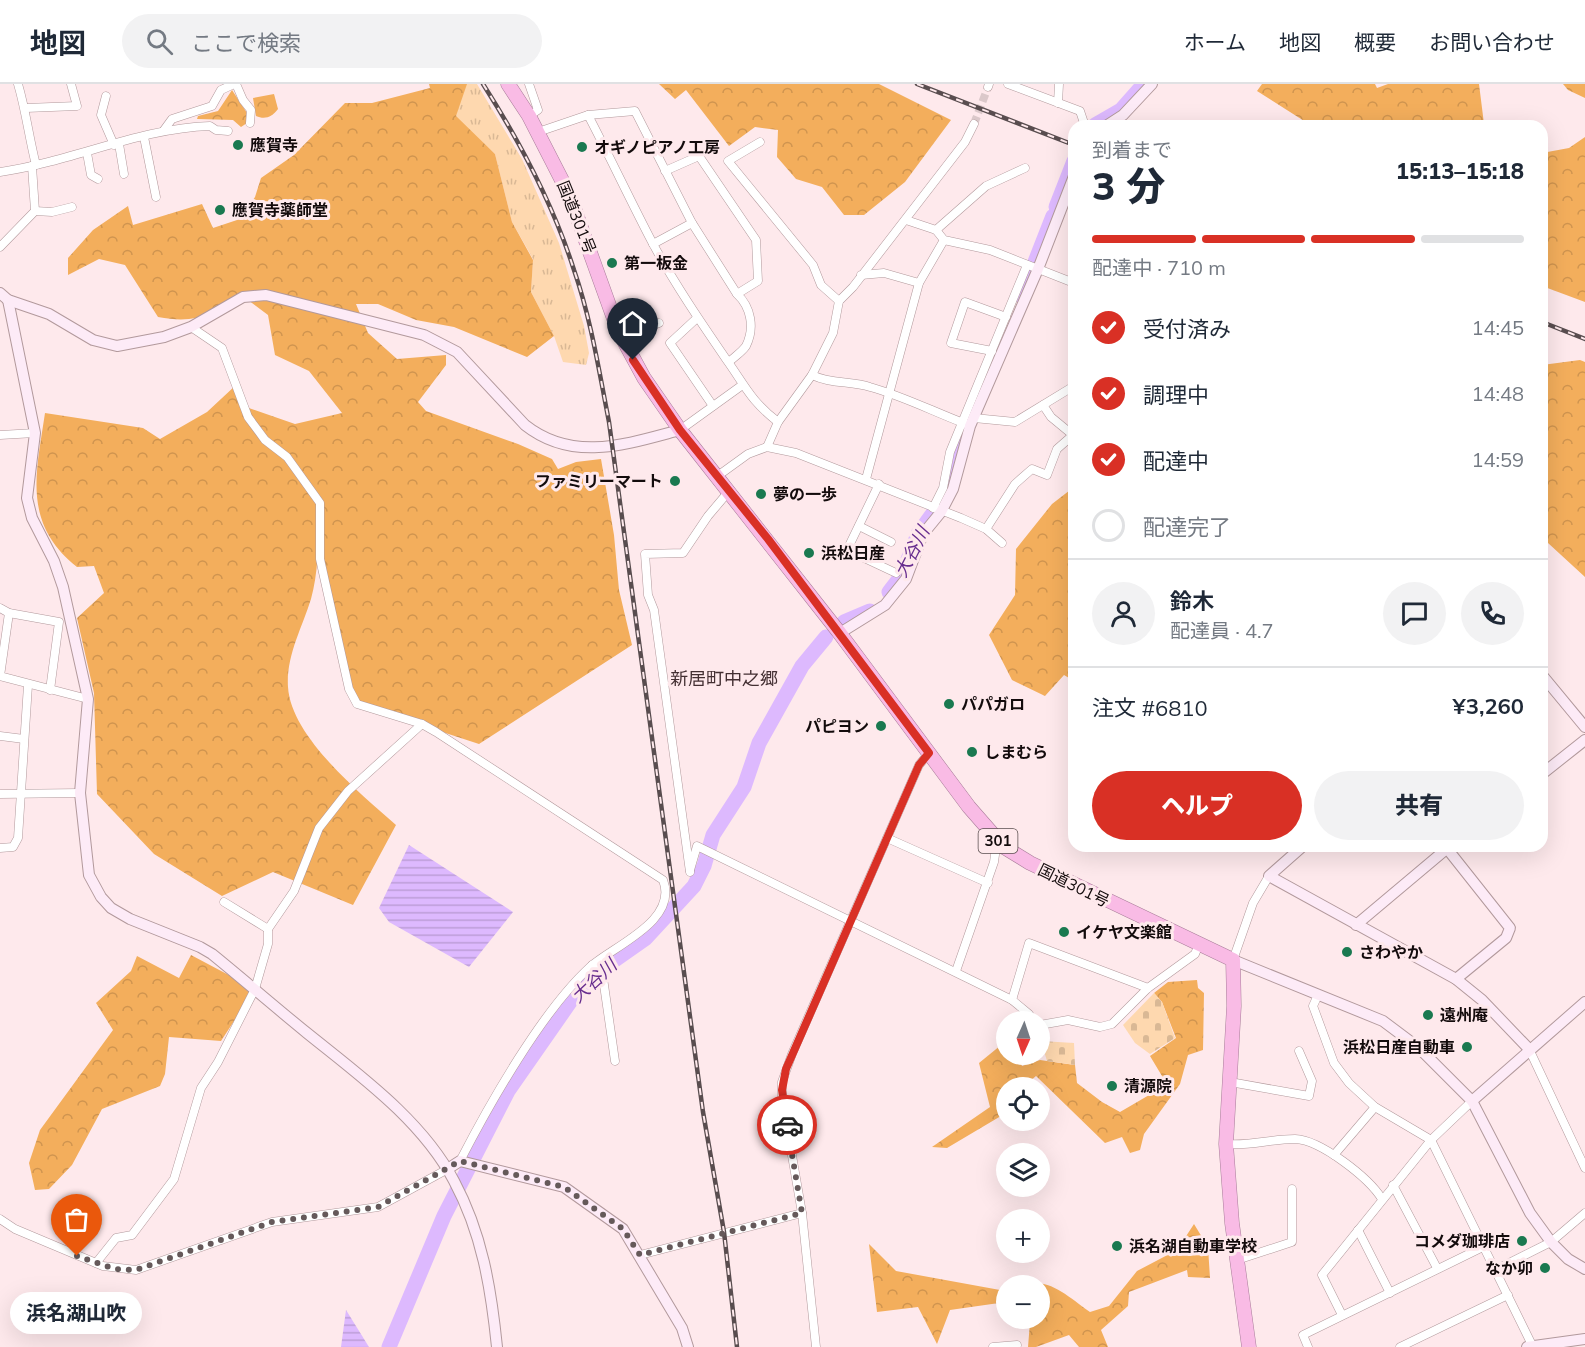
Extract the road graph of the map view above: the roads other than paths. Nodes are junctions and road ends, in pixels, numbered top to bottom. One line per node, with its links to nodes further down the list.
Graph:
1 (18, 84): 11 (street)
2 (71, 84): 11 (street)
3 (235, 84): 16 (street); 18 (street)
4 (508, 84): 13 (highway, 国道301号 / 301)
5 (529, 84): 13 (street)
6 (1008, 84): 10 (street)
7 (1059, 84): 10 (street)
8 (1152, 84): 15 (street)
9 (106, 96): 23 (street)
10 (1058, 103): 14 (street)
11 (26, 108): 25 (street)
12 (588, 115): 20 (street); 27 (street); 39 (street)
13 (529, 116): 20 (highway, 国道301号 / 301)
14 (1083, 120)
15 (1115, 120)
16 (250, 123)
17 (974, 124): 35 (street)
18 (164, 130): 19 (street); 21 (street)
19 (228, 131)
20 (538, 132): 52 (highway, 国道301号 / 301)
21 (144, 137): 23 (street); 32 (street)
22 (760, 142): 47 (street)
23 (116, 145): 24 (street); 29 (street)
24 (87, 153): 25 (street); 30 (street)
25 (34, 166): 28 (street); 34 (street)
26 (1025, 168): 37 (street)
27 (665, 171): 36 (street); 45 (street)
28 (0, 172)
29 (124, 174)
30 (98, 179)
31 (1068, 189): 41 (street)
32 (156, 197)
33 (72, 207): 34 (street)
34 (35, 211): 40 (street)
35 (906, 220): 37 (street); 42 (street)
36 (692, 223): 39 (street); 45 (street)
37 (936, 230): 38 (street)
38 (944, 240): 41 (street); 44 (street)
39 (653, 244): 49 (street)
40 (0, 247)
41 (1033, 267): 43 (street); 48 (street); 62 (street)
42 (861, 275): 44 (street); 47 (street)
43 (1068, 281)
44 (919, 283): 58 (street)
45 (736, 294): 54 (street)
46 (4, 297): 51 (street); 65 (street)
47 (839, 301): 55 (street)
48 (1006, 317): 53 (street); 53 (street)
49 (697, 318): 54 (street); 60 (street)
50 (659, 323): 52 (street)
51 (191, 327): 63 (street); 86 (street)
52 (621, 337): 63 (highway, 国道301号 / 301)
53 (992, 351): 62 (street)
54 (729, 362): 56 (street)
55 (812, 375): 58 (street); 61 (street)
56 (741, 386): 60 (street); 61 (street)
57 (1068, 390): 59 (street)
58 (890, 393): 62 (street); 70 (street)
59 (1043, 405): 62 (street); 64 (street)
60 (713, 406): 63 (street)
61 (778, 422): 68 (street)
62 (969, 422): 73 (street)
63 (680, 430): 69 (highway, 国道301号 / 301)
64 (1068, 432)
65 (35, 433): 66 (street); 85 (street)
66 (0, 435)
67 (1068, 440): 75 (street)
68 (767, 447): 69 (street); 70 (street)
69 (718, 476): 72 (highway, 国道301号 / 301)
70 (866, 479): 71 (street)
71 (879, 484): 73 (street); 74 (street)
72 (730, 490): 81 (highway, 国道301号 / 301); 105 (street)
73 (936, 510): 75 (street); 81 (street)
74 (859, 526): 76 (street); 78 (street)
75 (986, 529): 77 (street)
76 (891, 542)
77 (1002, 543)
78 (896, 573)
79 (0, 608): 80 (street)
80 (9, 613): 83 (street); 84 (street)
81 (836, 629): 91 (highway, 国道301号 / 301)
82 (1548, 682): 87 (street)
83 (28, 685): 84 (street); 89 (street)
84 (50, 690): 85 (street)
85 (87, 699): 93 (street)
86 (422, 724): 107 (street); 110 (street)
87 (1585, 727)
88 (0, 736): 89 (street)
89 (24, 740): 95 (street)
90 (1585, 740): 92 (street)
91 (929, 753): 96 (street); 97 (highway, 国道301号 / 301)
92 (1548, 769)
93 (80, 793): 95 (street); 113 (street)
94 (0, 794): 95 (street)
95 (21, 794): 98 (street)
96 (887, 838): 103 (street); 105 (street)
97 (997, 840): 103 (street); 108 (highway, 国道301号 / 301)
98 (0, 848)
99 (1296, 852): 102 (street)
100 (1441, 852): 106 (street)
101 (1451, 852): 112 (street)
102 (1269, 876): 106 (street); 109 (street)
103 (988, 883): 111 (street)
104 (224, 902): 107 (street)
105 (850, 922): 111 (street); 136 (street)
106 (1356, 924): 112 (street)
107 (268, 929): 113 (street)
108 (1199, 944): 109 (highway, 国道301号 / 301); 114 (street)
109 (1233, 960): 115 (street); 123 (highway)
110 (592, 965): 122 (street); 130 (street)
111 (956, 971): 116 (street)
112 (1456, 979): 120 (street)
113 (255, 988): 132 (street); 144 (street)
114 (1148, 988): 116 (street); 119 (street)
115 (1318, 994): 124 (street); 125 (street)
116 (1012, 1000): 118 (street)
117 (1585, 1002): 120 (street)
118 (1024, 1011)
119 (1050, 1023)
120 (1529, 1049): 124 (street); 128 (street)
121 (1299, 1051): 123 (street)
122 (615, 1061)
123 (1230, 1082): 127 (highway)
124 (1472, 1101): 126 (street); 140 (street)
125 (1376, 1107): 126 (street); 129 (street)
126 (1431, 1140): 133 (street); 141 (street)
127 (1226, 1144): 129 (street); 143 (highway)
128 (1581, 1153): 131 (street)
129 (1334, 1155): 135 (street)
130 (460, 1161): 132 (street); 142 (street)
131 (1585, 1168)
132 (446, 1170): 144 (street); 154 (street)
133 (1393, 1185): 135 (street); 145 (street)
134 (1292, 1189): 143 (street)
135 (1382, 1199): 139 (street)
136 (802, 1213): 142 (street); 156 (street)
137 (1585, 1213): 140 (street)
138 (0, 1219): 144 (street)
139 (1358, 1230): 148 (street); 150 (street)
140 (1551, 1242): 146 (street); 147 (street)
141 (1483, 1247): 145 (street); 146 (street)
142 (640, 1255): 155 (street)
143 (1237, 1260): 158 (highway)
144 (96, 1263)
145 (1437, 1268): 148 (street)
146 (1495, 1269): 149 (street)
147 (1585, 1269)
148 (1390, 1293): 150 (street)
149 (1508, 1295): 153 (street); 160 (street)
150 (1342, 1315): 159 (street)
151 (1585, 1339): 153 (street)
152 (1017, 1345): 157 (street)
153 (1531, 1346)
154 (497, 1347)
155 (688, 1347)
156 (816, 1347)
157 (993, 1347)
158 (1249, 1347)
159 (1308, 1347)
160 (1400, 1347)

